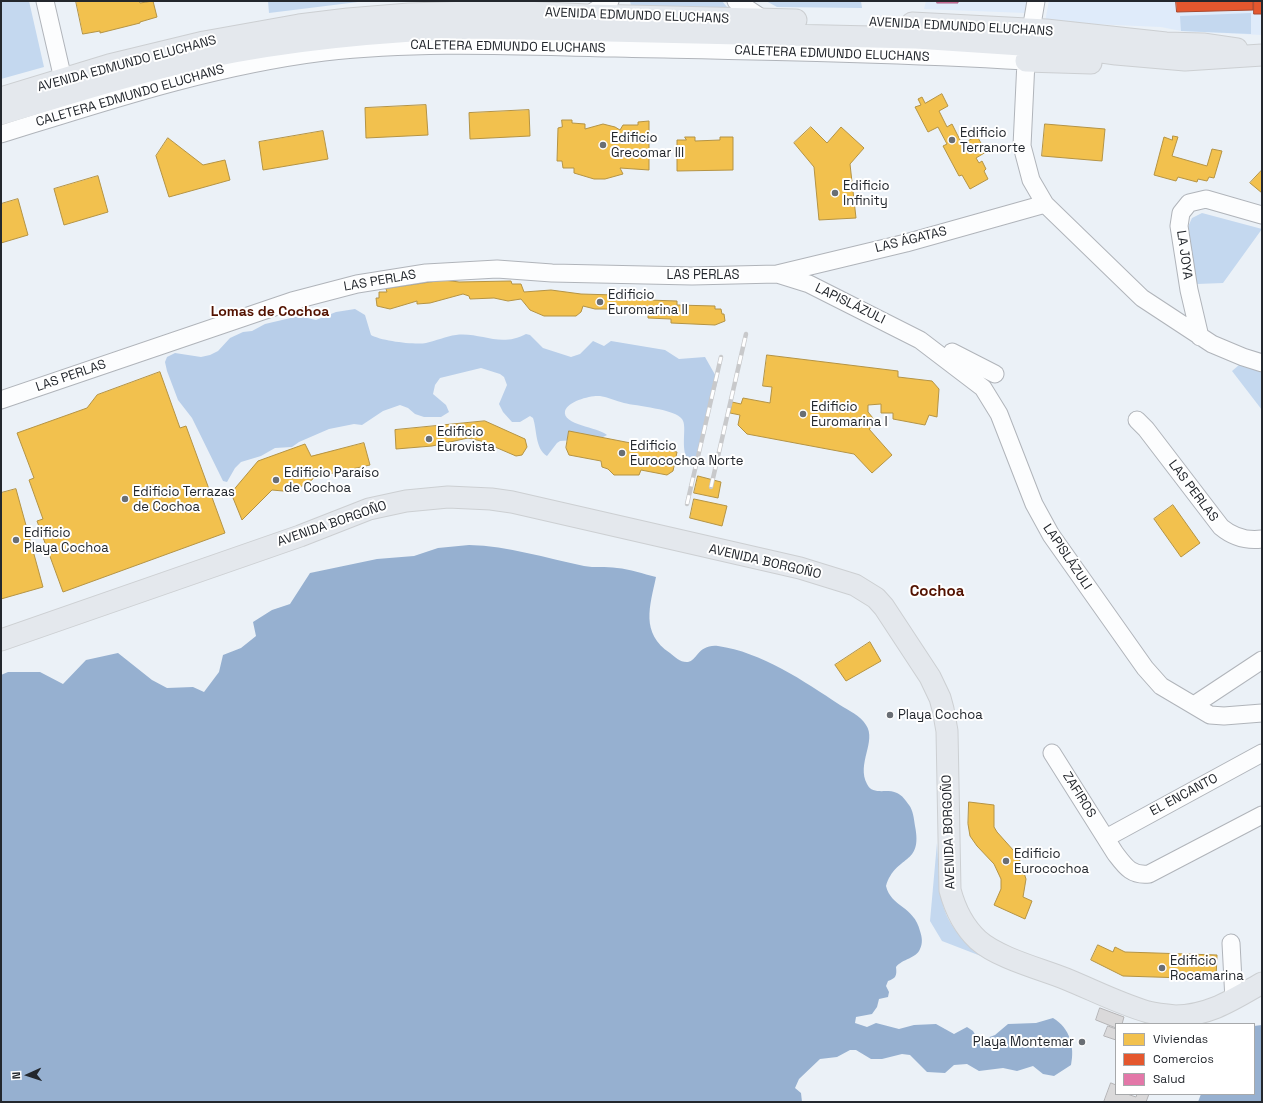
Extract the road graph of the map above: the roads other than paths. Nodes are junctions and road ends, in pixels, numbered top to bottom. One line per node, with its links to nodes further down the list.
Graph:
1 (45, 1): 13 (street)
2 (610, 1): 5 (street)
3 (736, 1): 7 (street)
4 (1036, 1): 10 (street)
5 (588, 15): 6 (main road, AVENIDA EDMUNDO ELUCHANS); 9 (main road, AVENIDA EDMUNDO ELUCHANS)
6 (348, 19): 8 (main road); 13 (main road, AVENIDA EDMUNDO ELUCHANS)
7 (763, 19): 9 (main road, AVENIDA EDMUNDO ELUCHANS); 10 (main road, AVENIDA EDMUNDO ELUCHANS)
8 (383, 32): 9 (main road, AVENIDA EDMUNDO ELUCHANS); 11 (main road); 15 (main road, AVENIDA EDMUNDO ELUCHANS)
9 (674, 33): 10 (main road, AVENIDA EDMUNDO ELUCHANS); 11 (street, CALETERA EDMUNDO ELUCHANS)
10 (1028, 45): 12 (main road, AVENIDA EDMUNDO ELUCHANS); 12 (main road, AVENIDA EDMUNDO ELUCHANS); 17 (street)
11 (404, 46): 16 (street, CALETERA EDMUNDO ELUCHANS)
12 (1260, 55)
13 (63, 79): 14 (main road, AVENIDA EDMUNDO ELUCHANS)
14 (1, 98)
15 (1, 114)
16 (1, 134)
17 (1045, 204): 19 (street, LAS ÁGATAS); 20 (street)
18 (1262, 215): 20 (street, LA JOYA)
19 (777, 274): 21 (street, LAPISLÁZULI); 24 (street, LAS PERLAS)
20 (1200, 337): 22 (street)
21 (920, 340): 23 (street, LAPISLÁZULI); 29 (street, LAPISLÁZULI)
22 (1262, 363)
23 (995, 374)
24 (1, 400)
25 (1137, 420): 26 (street, LAS PERLAS)
26 (1262, 538)
27 (1, 640): 37 (main road, AVENIDA BORGOÑO)
28 (1262, 660): 29 (street)
29 (1194, 706): 30 (street, LAPISLÁZULI)
30 (1262, 713)
31 (1052, 753): 34 (street, ZAFIROS)
32 (1262, 753): 34 (street, EL ENCANTO)
33 (1262, 814): 34 (street, ZAFIROS)
34 (1106, 838)
35 (1231, 943): 37 (street)
36 (1262, 983): 37 (main road, AVENIDA BORGOÑO)
37 (1234, 1000)

